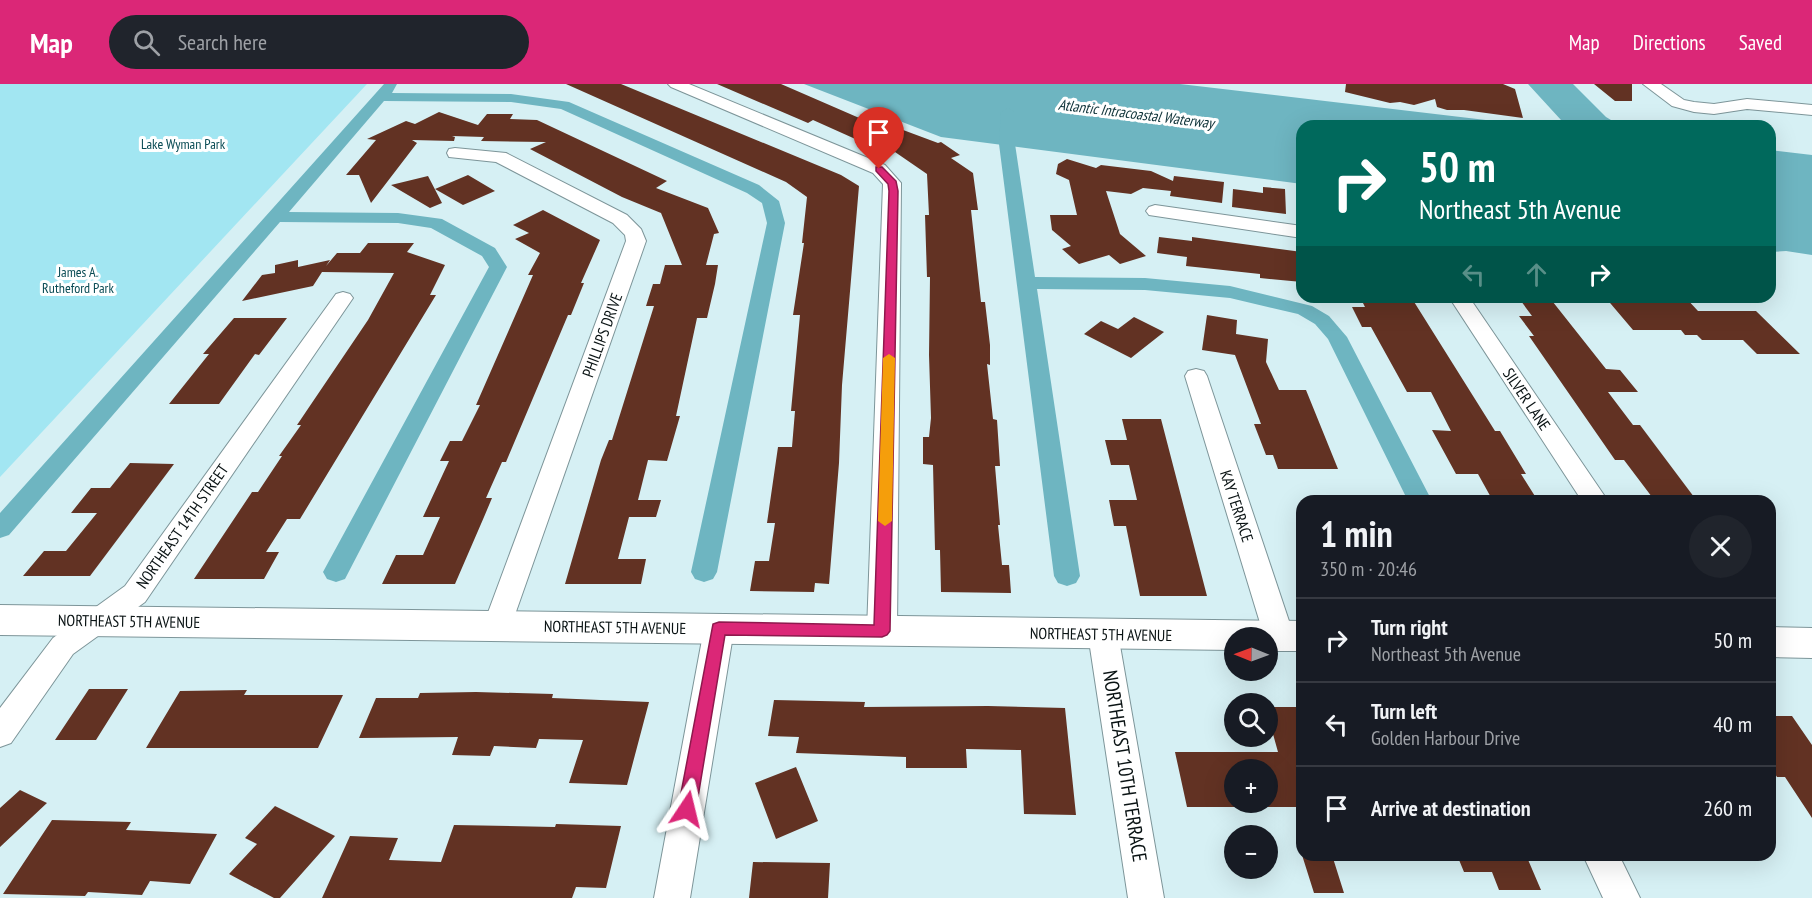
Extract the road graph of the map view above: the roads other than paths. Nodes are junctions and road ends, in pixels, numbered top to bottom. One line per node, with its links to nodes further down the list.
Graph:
1 (676, 84): 15 (street)
2 (1651, 84): 3 (street)
3 (1812, 110)
4 (455, 153): 13 (street, PHILLIPS DRIVE)
5 (1155, 211): 6 (street)
6 (1296, 231)
7 (343, 298): 12 (street, NORTHEAST 14TH STREET)
8 (1463, 303): 10 (street, SILVER LANE)
9 (1196, 376): 17 (street, KAY TERRACE)
10 (1591, 495)
11 (0, 620): 12 (street, NORTHEAST 5TH AVENUE)
12 (98, 621): 13 (street, NORTHEAST 5TH AVENUE); 18 (street, NORTHEAST 14TH STREET)
13 (497, 626): 14 (street, NORTHEAST 5TH AVENUE)
14 (719, 629): 15 (street, NORTHEAST 5TH AVENUE); 20 (street)
15 (882, 631): 16 (street, NORTHEAST 5TH AVENUE)
16 (1103, 634): 17 (street, NORTHEAST 5TH AVENUE); 21 (street, NORTHEAST 10TH TERRACE)
17 (1291, 636)
18 (0, 733)
19 (1603, 861): 22 (street)
20 (672, 898)
21 (1146, 898)
22 (1622, 898)

